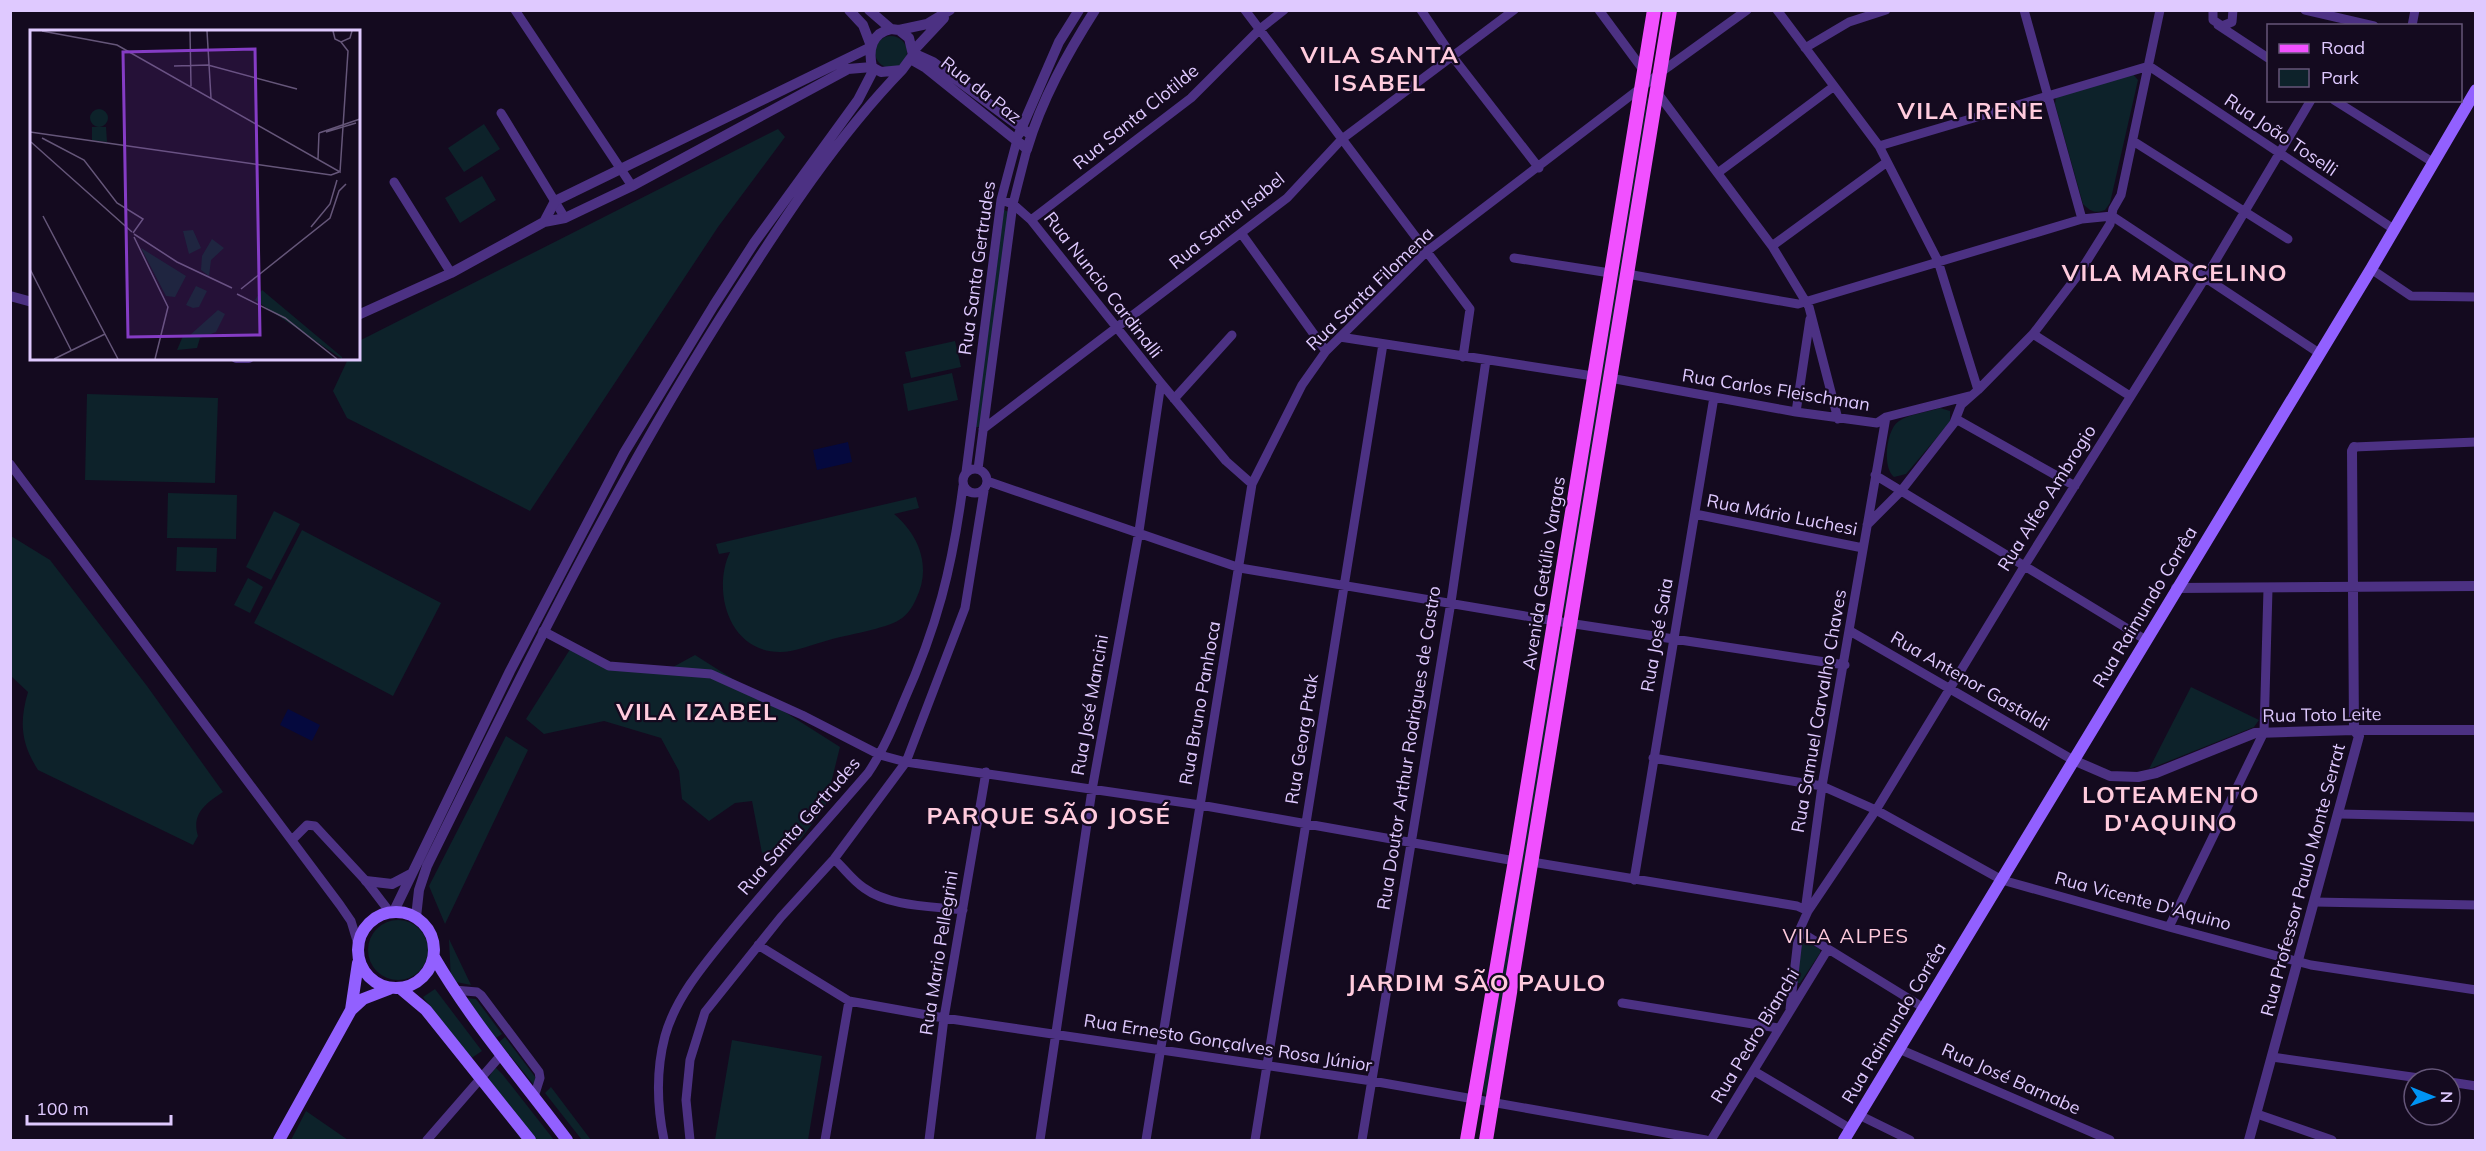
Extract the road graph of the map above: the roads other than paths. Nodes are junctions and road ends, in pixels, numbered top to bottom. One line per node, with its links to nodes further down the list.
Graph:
1 (516, 10): 52 (street)
2 (849, 10): 28 (street)
3 (869, 10): 27 (street)
4 (950, 10): 27 (street); 30 (street)
5 (1079, 10): 43 (street, Rua Santa Gertrudes)
6 (1095, 10): 43 (street, Rua Santa Gertrudes)
7 (1245, 10): 26 (street)
8 (1284, 10): 26 (street, Rua Santa Clotilde)
9 (1421, 10): 31 (street)
10 (1514, 10): 31 (street, Rua Santa Isabel)
11 (1599, 10): 36 (street)
12 (1654, 10): 36 (main road, Avenida Getúlio Vargas)
13 (1670, 10): 36 (main road, Avenida Getúlio Vargas)
14 (1747, 10): 36 (street, Rua Santa Filomena)
15 (1777, 10): 29 (street)
16 (1886, 10): 29 (street)
17 (2024, 10): 39 (street)
18 (2160, 10): 33 (street)
19 (2213, 10): 25 (street)
20 (2233, 10): 25 (street)
21 (2304, 10): 22 (street)
22 (2319, 12): 23 (street)
23 (2340, 22): 24 (street)
24 (2357, 24)
25 (2218, 26): 32 (street)
26 (1260, 29): 44 (street); 64 (street, Rua Santa Clotilde)
27 (895, 30): 28 (street); 30 (street)
28 (871, 46): 34 (street); 52 (street)
29 (1804, 48): 37 (street)
30 (913, 54): 35 (street); 43 (street, Rua da Paz); 45 (street, Rua da Paz)
31 (1452, 56): 44 (street, Rua Santa Isabel); 53 (street)
32 (2267, 57)
33 (2149, 66): 39 (street); 46 (street); 49 (street, Rua João Toselli)
34 (873, 68): 35 (street); 56 (street); 157 (street)
35 (902, 70): 132 (street)
36 (1650, 82): 53 (street, Rua Santa Filomena); 54 (street); 75 (main road, Avenida Getúlio Vargas); 76 (main road, Avenida Getúlio Vargas)
37 (1833, 87): 47 (street); 54 (street)
38 (2475, 90): 51 (main road, Rua Raimundo Corrêa)
39 (2046, 95): 47 (street); 63 (street)
40 (2310, 102): 49 (street, Rua Alfeo Ambrogio)
41 (2337, 102): 51 (street)
42 (501, 112): 58 (street)
43 (1026, 132): 45 (street, Rua Santa Gertrudes); 48 (street, Rua Santa Gertrudes)
44 (1342, 139): 67 (street, Rua Santa Isabel); 70 (street)
45 (1017, 140): 48 (street, Rua da Paz); 57 (street, Rua Santa Gertrudes)
46 (2133, 141): 60 (street); 61 (street)
47 (1879, 147): 50 (street)
48 (1027, 149): 59 (street, Rua Santa Gertrudes)
49 (2278, 153): 60 (street, Rua Alfeo Ambrogio); 66 (street, Rua João Toselli)
50 (1887, 162): 69 (street); 72 (street)
51 (2434, 164): 66 (main road, Rua Raimundo Corrêa)
52 (619, 168): 56 (street); 58 (street)
53 (1539, 168): 70 (street, Rua Santa Filomena)
54 (1719, 172): 69 (street)
55 (394, 183): 74 (street)
56 (632, 186): 62 (street)
57 (1001, 200): 59 (street, Rua Nuncio Cardinalli); 110 (street, Rua Santa Gertrudes)
58 (555, 201): 62 (street); 65 (street)
59 (1013, 204): 64 (street, Rua Nuncio Cardinalli); 105 (street, Rua Santa Gertrudes)
60 (2244, 211): 68 (street); 77 (street, Rua Alfeo Ambrogio)
61 (2112, 216): 63 (street); 77 (street); 86 (street)
62 (565, 218): 65 (street)
63 (2082, 219): 72 (street)
64 (1031, 220): 84 (street, Rua Nuncio Cardinalli)
65 (544, 222): 74 (street)
66 (2395, 230): 73 (main road, Rua Raimundo Corrêa)
67 (1241, 233): 84 (street, Rua Santa Isabel); 89 (street)
68 (2288, 239)
69 (1772, 246): 81 (street)
70 (1426, 252): 87 (street, Rua Santa Filomena); 91 (street)
71 (1514, 258): 75 (street)
72 (1938, 261): 81 (street); 96 (street)
73 (2371, 269): 79 (street); 90 (main road, Rua Raimundo Corrêa)
74 (451, 273): 82 (street)
75 (1610, 273): 93 (main road, Avenida Getúlio Vargas)
76 (1627, 274): 81 (street); 94 (main road, Avenida Getúlio Vargas)
77 (2206, 276): 90 (street); 98 (street, Rua Alfeo Ambrogio)
78 (10, 296): 80 (street)
79 (2475, 297)
80 (30, 301)
81 (1806, 302): 83 (street)
82 (360, 314)
83 (1811, 314): 101 (street); 103 (street)
84 (1116, 328): 95 (street, Rua Nuncio Cardinalli); 105 (street, Rua Santa Isabel)
85 (1232, 334): 100 (street)
86 (2033, 334): 96 (street); 98 (street)
87 (1340, 338): 88 (street); 89 (street, Rua Santa Filomena)
88 (1383, 344): 91 (street); 123 (street, Rua Georg Ptak)
89 (1326, 351): 112 (street, Rua Santa Filomena)
90 (2319, 353): 125 (main road, Rua Raimundo Corrêa)
91 (1463, 357): 92 (street)
92 (1486, 360): 93 (street); 128 (street, Rua Doutor Arthur Rodrigues de Castro)
93 (1593, 376): 129 (main road, Avenida Getúlio Vargas)
94 (1610, 378): 99 (street, Rua Carlos Fleischman); 130 (main road, Avenida Getúlio Vargas)
95 (1161, 383): 100 (street, Rua Nuncio Cardinalli); 119 (street, Rua José Mancini)
96 (1978, 390): 97 (street)
97 (1969, 396): 102 (street, Rua Carlos Fleischman); 104 (street)
98 (2130, 396): 115 (street, Rua Alfeo Ambrogio)
99 (1714, 397): 101 (street, Rua Carlos Fleischman); 117 (street, Rua José Saia)
100 (1174, 399): 112 (street, Rua Nuncio Cardinalli)
101 (1796, 412): 103 (street, Rua Carlos Fleischman)
102 (1886, 417): 103 (street, Rua Carlos Fleischman); 111 (street, Rua Samuel Carvalho Chaves)
103 (1838, 419)
104 (1956, 419): 115 (street); 116 (street)
105 (983, 429): 109 (street, Rua Santa Gertrudes)
106 (2475, 442): 107 (street)
107 (2354, 447): 126 (street, Rua Professor Paulo Monte Serrat)
108 (10, 464): 152 (street)
109 (978, 469): 110 (street); 114 (street)
110 (966, 472): 113 (street)
111 (1875, 475): 116 (street); 118 (street, Rua Samuel Carvalho Chaves)
112 (1252, 484): 122 (street, Rua Bruno Panhoca)
113 (963, 486): 114 (street); 140 (street, Rua Santa Gertrudes)
114 (986, 486): 119 (street); 143 (street)
115 (2075, 486): 121 (street, Rua Alfeo Ambrogio)
116 (1901, 491): 118 (street); 121 (street)
117 (1695, 514): 120 (street, Rua Mário Luchesi); 133 (street, Rua José Saia)
118 (1867, 525): 120 (street, Rua Samuel Carvalho Chaves)
119 (1138, 531): 122 (street); 146 (street, Rua José Mancini)
120 (1863, 548): 131 (street, Rua Samuel Carvalho Chaves)
121 (2025, 565): 134 (street); 136 (street, Rua Alfeo Ambrogio)
122 (1240, 568): 123 (street); 147 (street, Rua Bruno Panhoca)
123 (1344, 585): 128 (street); 151 (street, Rua Georg Ptak)
124 (2475, 586): 126 (street)
125 (2176, 588): 127 (street); 134 (main road, Rua Raimundo Corrêa)
126 (2351, 588): 127 (street); 137 (street, Rua Professor Paulo Monte Serrat)
127 (2268, 589): 139 (street)
128 (1451, 602): 129 (street); 153 (street, Rua Doutor Arthur Rodrigues de Castro)
129 (1555, 621): 130 (street); 155 (main road, Avenida Getúlio Vargas)
130 (1571, 623): 133 (street); 156 (main road, Avenida Getúlio Vargas)
131 (1850, 630): 135 (street, Rua Samuel Carvalho Chaves); 136 (street, Rua Antenor Gastaldi)
132 (543, 631): 140 (street); 166 (street)
133 (1672, 639): 135 (street); 141 (street, Rua José Saia)
134 (2146, 640): 142 (main road, Rua Raimundo Corrêa)
135 (1845, 665): 145 (street, Rua Samuel Carvalho Chaves)
136 (1950, 687): 142 (street, Rua Antenor Gastaldi); 148 (street, Rua Alfeo Ambrogio)
137 (2354, 729): 138 (street, Rua Toto Leite); 139 (street, Rua Toto Leite); 149 (street, Rua Professor Paulo Monte Serrat)
138 (2475, 730)
139 (2264, 732): 142 (street, Rua Toto Leite); 167 (street)
140 (880, 756): 143 (street); 205 (street, Rua Santa Gertrudes)
141 (1653, 758): 145 (street); 158 (street, Rua José Saia)
142 (2073, 760): 159 (main road, Rua Raimundo Corrêa)
143 (906, 762): 144 (street); 154 (street)
144 (986, 772): 146 (street); 163 (street, Rua Mario Pellegrini)
145 (1822, 786): 148 (street, Rua Vicente D'Aquino); 165 (street, Rua Samuel Carvalho Chaves)
146 (1092, 790): 147 (street); 185 (street, Rua José Mancini)
147 (1200, 805): 151 (street); 187 (street, Rua Bruno Panhoca)
148 (1876, 810): 159 (street, Rua Vicente D'Aquino); 165 (street, Rua Alfeo Ambrogio)
149 (2340, 814): 150 (street); 161 (street, Rua Professor Paulo Monte Serrat)
150 (2475, 817)
151 (1305, 825): 153 (street); 190 (street, Rua Georg Ptak)
152 (292, 840): 160 (street); 169 (street)
153 (1410, 844): 155 (street); 194 (street, Rua Doutor Arthur Rodrigues de Castro)
154 (834, 859): 163 (street); 170 (street)
155 (1515, 861): 196 (main road, Avenida Getúlio Vargas)
156 (1532, 862): 158 (street); 197 (main road, Avenida Getúlio Vargas)
157 (411, 874): 160 (street); 164 (street)
158 (1634, 880): 165 (street)
159 (2002, 880): 167 (street, Rua Vicente D'Aquino); 181 (main road, Rua Raimundo Corrêa)
160 (366, 881): 164 (street)
161 (2314, 902): 162 (street); 174 (street, Rua Professor Paulo Monte Serrat)
162 (2475, 905)
163 (963, 910): 183 (street, Rua Mario Pellegrini)
164 (392, 911): 166 (main road); 169 (main road)
165 (1808, 911): 168 (street, Rua Samuel Carvalho Chaves)
166 (416, 917): 172 (main road)
167 (2169, 927): 174 (street, Rua Vicente D'Aquino)
168 (1798, 931): 171 (street); 180 (street, Rua Samuel Carvalho Chaves)
169 (358, 944): 173 (main road)
170 (758, 945): 178 (street, Rua Ernesto Gonçalves Rosa Júnior); 206 (street)
171 (1828, 949): 180 (street, Rua Pedro Bianchi); 181 (street)
172 (434, 957): 175 (main road); 176 (main road)
173 (358, 959): 175 (main road); 182 (main road)
174 (2299, 960): 177 (street, Rua Vicente D'Aquino); 189 (street, Rua Professor Paulo Monte Serrat)
175 (395, 989): 182 (main road); 193 (main road)
176 (454, 990): 188 (main road); 195 (street)
177 (2475, 990)
178 (849, 1000): 183 (street, Rua Ernesto Gonçalves Rosa Júnior); 207 (street)
179 (1623, 1003): 184 (street)
180 (1790, 1008): 184 (street, Rua Pedro Bianchi)
181 (1924, 1008): 186 (main road, Rua Raimundo Corrêa)
182 (351, 1011): 201 (main road)
183 (944, 1018): 185 (street, Rua Ernesto Gonçalves Rosa Júnior); 208 (street, Rua Mario Pellegrini)
184 (1778, 1028): 191 (street, Rua Pedro Bianchi)
185 (1057, 1034): 187 (street, Rua Ernesto Gonçalves Rosa Júnior); 209 (street, Rua José Mancini)
186 (1899, 1049): 199 (main road, Rua Raimundo Corrêa); 219 (street, Rua José Barnabe)
187 (1160, 1050): 190 (street, Rua Ernesto Gonçalves Rosa Júnior); 210 (street, Rua Bruno Panhoca)
188 (501, 1056): 193 (street); 195 (main road)
189 (2272, 1057): 192 (street); 198 (street, Rua Professor Paulo Monte Serrat)
190 (1267, 1066): 194 (street, Rua Ernesto Gonçalves Rosa Júnior); 211 (street, Rua Georg Ptak)
191 (1754, 1071): 200 (street); 216 (street, Rua Pedro Bianchi)
192 (2402, 1076)
193 (480, 1077): 202 (street); 203 (main road)
194 (1372, 1081): 196 (street, Rua Ernesto Gonçalves Rosa Júnior); 212 (street, Rua Doutor Arthur Rodrigues de Castro)
195 (534, 1097): 204 (main road)
196 (1473, 1100): 197 (street, Rua Ernesto Gonçalves Rosa Júnior); 213 (main road, Avenida Getúlio Vargas)
197 (1492, 1103): 214 (main road, Avenida Getúlio Vargas); 215 (street, Rua Ernesto Gonçalves Rosa Júnior)
198 (2257, 1114): 220 (street, Rua Professor Paulo Monte Serrat); 221 (street)
199 (1859, 1115): 200 (main road, Rua Raimundo Corrêa); 218 (street)
200 (1851, 1129): 217 (main road, Rua Raimundo Corrêa)
201 (279, 1140)
202 (427, 1140)
203 (530, 1140)
204 (567, 1140)
205 (664, 1140)
206 (690, 1140)
207 (825, 1140)
208 (929, 1140)
209 (1040, 1140)
210 (1146, 1140)
211 (1255, 1140)
212 (1362, 1140)
213 (1467, 1140)
214 (1486, 1140)
215 (1706, 1140)
216 (1711, 1140)
217 (1844, 1140)
218 (1910, 1140)
219 (2110, 1140)
220 (2249, 1140)
221 (2332, 1140)

